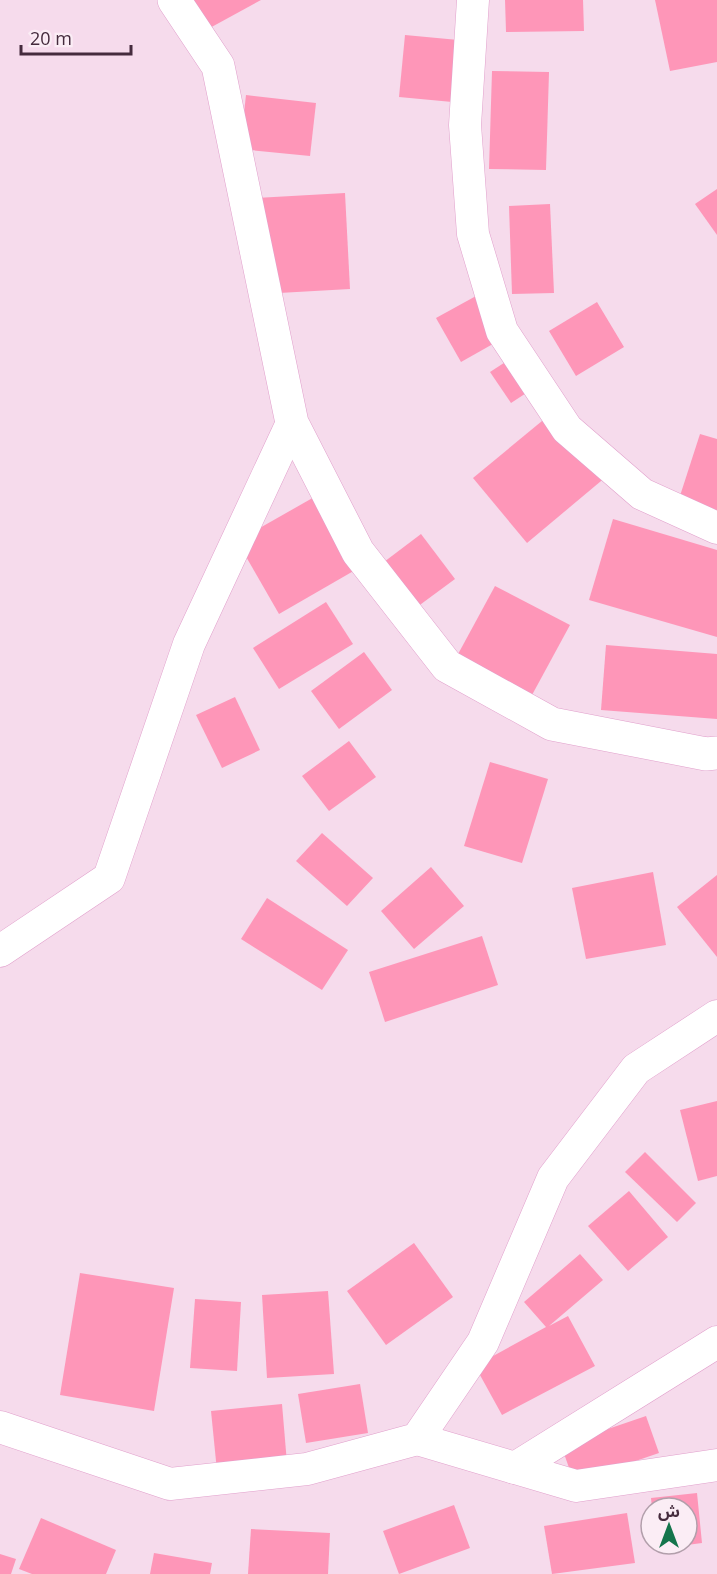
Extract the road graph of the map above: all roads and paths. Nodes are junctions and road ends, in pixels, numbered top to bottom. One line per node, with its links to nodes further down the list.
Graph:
1 (174, 0): 3 (main road)
2 (472, 0): 4 (street)
3 (292, 423): 5 (main road); 6 (street)
4 (717, 528)
5 (713, 760)
6 (0, 951)
7 (717, 1016): 10 (street)
8 (717, 1342): 12 (street)
9 (0, 1427): 10 (street)
10 (417, 1439): 12 (street)
11 (717, 1466): 12 (street)
12 (515, 1468)

